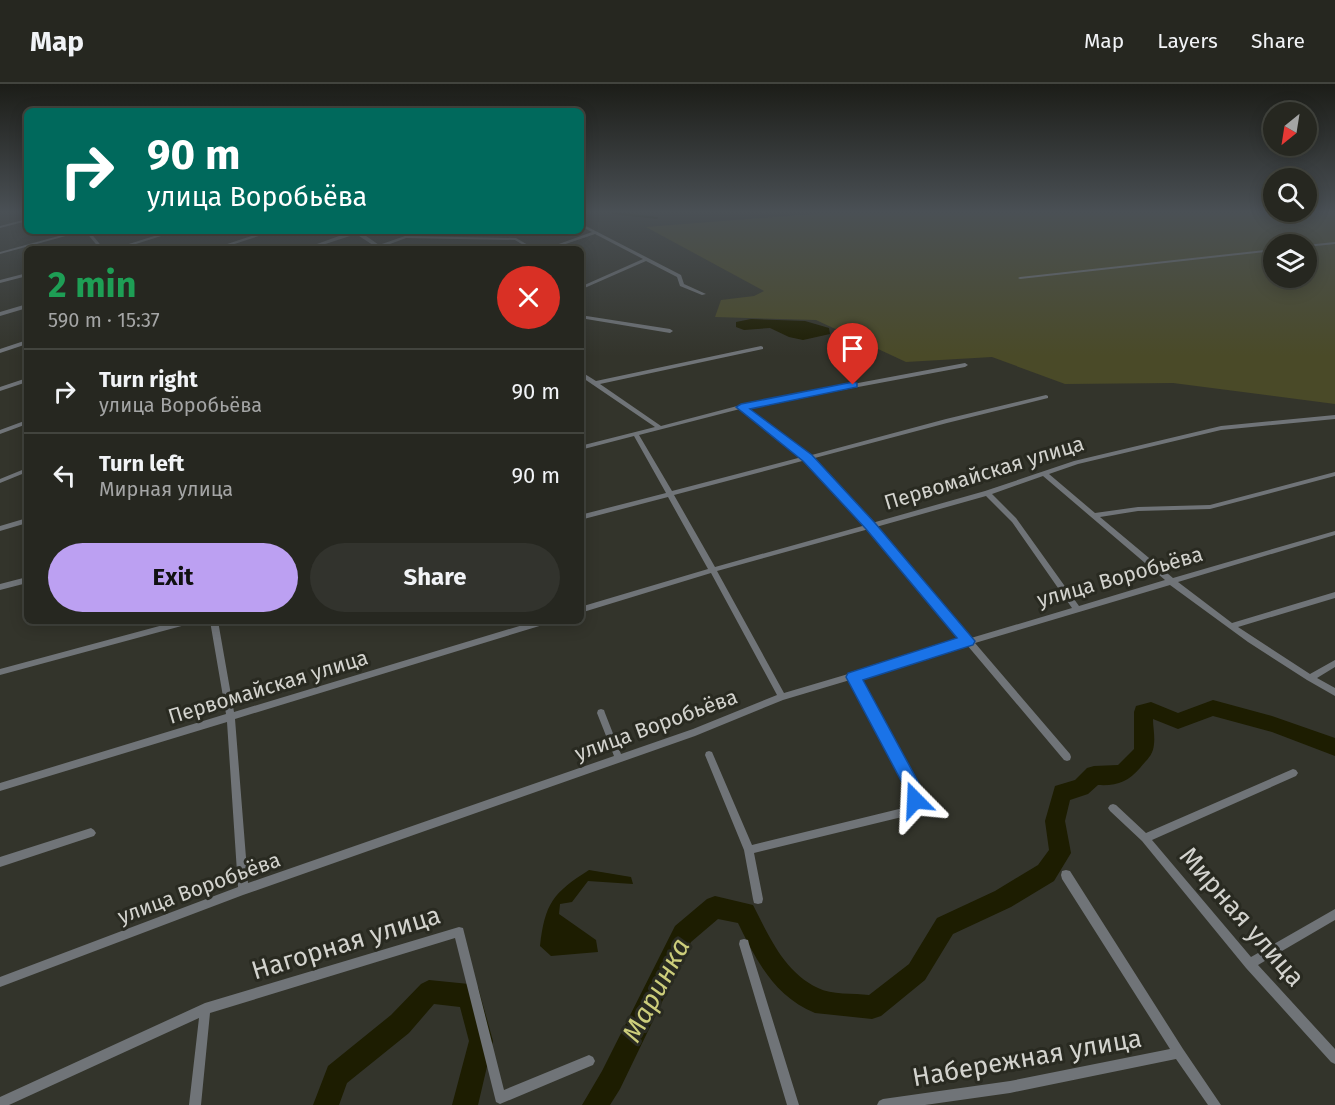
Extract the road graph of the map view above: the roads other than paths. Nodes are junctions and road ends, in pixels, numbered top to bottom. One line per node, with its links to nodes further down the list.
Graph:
1 (642, 261): 7 (street)
2 (649, 261): 8 (street)
3 (1177, 261): 5 (street)
4 (24, 275): 6 (street)
5 (1020, 278)
6 (0, 282)
7 (584, 287)
8 (704, 294)
9 (24, 307): 10 (street)
10 (0, 314)
11 (584, 317): 12 (street)
12 (670, 331)
13 (24, 343): 15 (street)
14 (761, 348): 19 (street)
15 (0, 351)
16 (965, 365): 22 (street)
17 (584, 375): 19 (street)
18 (24, 381): 20 (street)
19 (597, 383): 25 (street)
20 (0, 389)
21 (1046, 397): 29 (street)
22 (741, 407): 25 (street); 29 (street)
23 (1335, 417): 31 (street, Первомайская улица)
24 (24, 423): 26 (street)
25 (659, 427): 27 (street)
26 (0, 432)
27 (636, 434): 28 (street); 35 (street)
28 (584, 447)
29 (807, 458): 35 (street); 39 (street)
30 (24, 471): 33 (street)
31 (1045, 474): 34 (street, Первомайская улица); 36 (street)
32 (1335, 474): 36 (street)
33 (0, 481)
34 (987, 493): 39 (street, Первомайская улица); 47 (street)
35 (669, 495): 37 (street); 42 (street)
36 (1097, 515): 44 (street)
37 (584, 517)
38 (24, 521): 40 (street)
39 (870, 526): 42 (street, Первомайская улица); 53 (street)
40 (0, 529)
41 (1335, 533): 44 (street, улица Воробьёва)
42 (713, 570): 48 (street, Первомайская улица); 59 (street)
43 (24, 581): 45 (street)
44 (1171, 581): 47 (street, улица Воробьёва); 52 (street)
45 (0, 587)
46 (1335, 595): 52 (street)
47 (1076, 608): 53 (street, улица Воробьёва)
48 (584, 609)
49 (178, 624): 55 (street)
50 (215, 624): 61 (street)
51 (536, 624): 61 (street, Первомайская улица)
52 (1232, 626): 57 (street)
53 (968, 641): 56 (street, улица Воробьёва); 63 (street)
54 (1335, 663): 57 (street)
55 (0, 672)
56 (854, 677): 59 (street, улица Воробьёва); 70 (street)
57 (1310, 678): 58 (street)
58 (1335, 692)
59 (782, 697): 64 (street, улица Воробьёва)
60 (601, 713): 64 (street)
61 (231, 717): 66 (street, Первомайская улица); 73 (street)
62 (709, 755): 70 (street)
63 (1067, 757)
64 (619, 759): 73 (street, улица Воробьёва)
65 (1293, 773): 69 (street)
66 (0, 787)
67 (1113, 808): 69 (street, Мирная улица)
68 (91, 833): 71 (street)
69 (1145, 838): 77 (street, Мирная улица)
70 (749, 850): 74 (street)
71 (0, 862)
72 (1066, 875): 80 (street)
73 (243, 890): 78 (street, улица Воробьёва)
74 (758, 899)
75 (1335, 914): 77 (street)
76 (744, 944): 85 (street)
77 (1250, 964): 81 (street, Мирная улица)
78 (0, 982)
79 (205, 1009): 82 (street, Нагорная улица); 83 (street, Нагорная улица); 84 (street)
80 (1179, 1053): 86 (street, Набережная улица); 87 (street)
81 (1335, 1058)
82 (589, 1061)
83 (0, 1103)
84 (195, 1105)
85 (793, 1105)
86 (883, 1105)
87 (1215, 1105)

